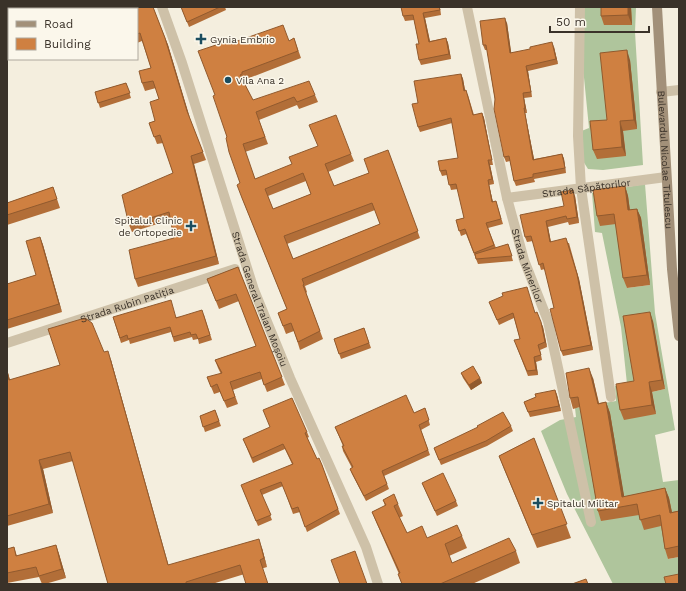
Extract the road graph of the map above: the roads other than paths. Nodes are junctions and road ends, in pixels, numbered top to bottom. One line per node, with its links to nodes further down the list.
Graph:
1 (162, 7): 10 (street, Strada General Traian Moșoiu)
2 (467, 7): 9 (street, Strada Minerilor)
3 (580, 7): 8 (street)
4 (657, 7): 6 (main road, Bulevardul Nicolae Titulescu)
5 (679, 90): 6 (street)
6 (661, 92): 7 (main road, Bulevardul Nicolae Titulescu)
7 (666, 177): 8 (street, Strada Săpătorilor); 11 (main road, Bulevardul Nicolae Titulescu)
8 (581, 188): 9 (street, Strada Săpătorilor); 13 (street)
9 (507, 198): 14 (street, Strada Minerilor)
10 (246, 265): 12 (street, Strada Rubin Patiția); 15 (street, Strada General Traian Moșoiu)
11 (679, 336)
12 (7, 343)
13 (611, 397)
14 (591, 522)
15 (378, 584)

